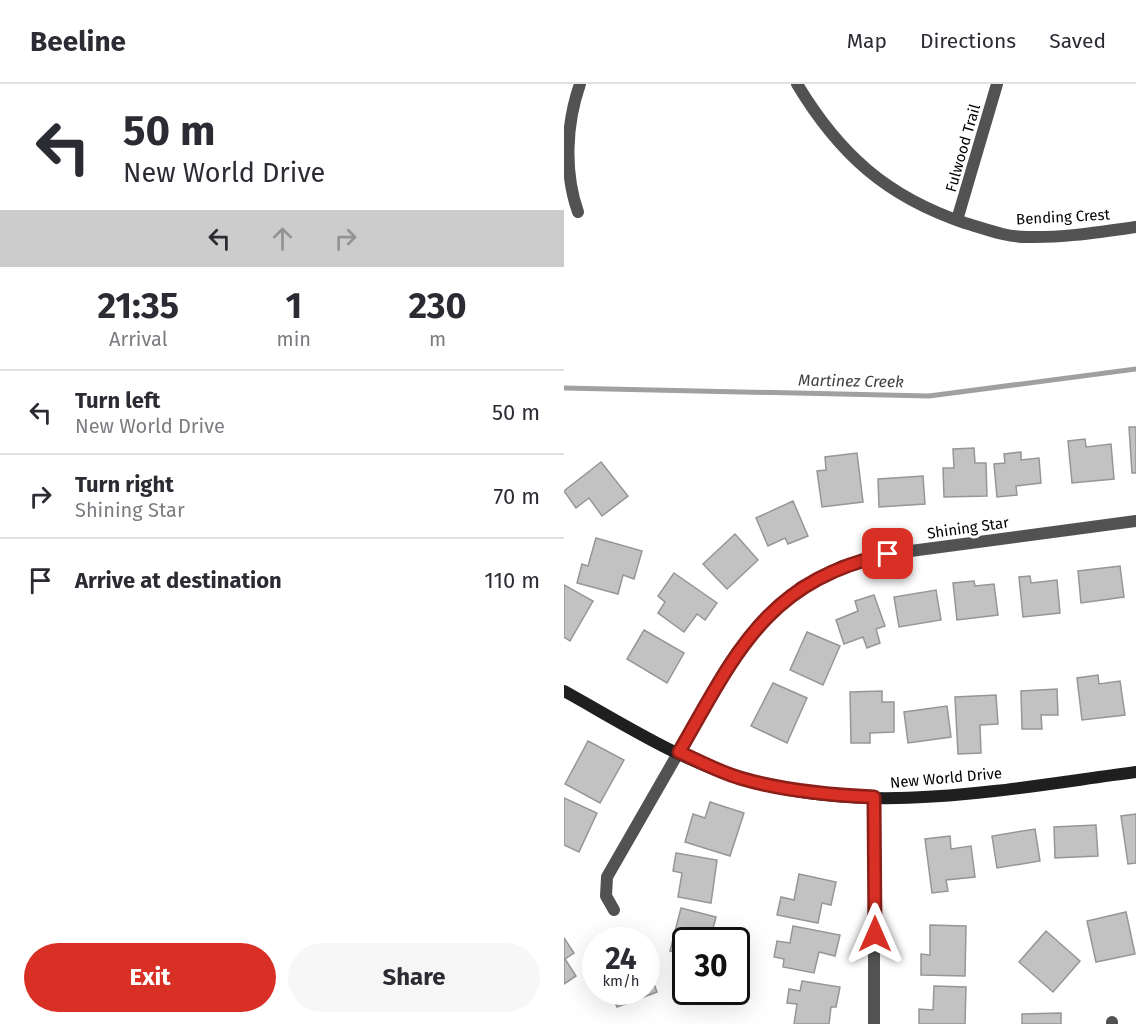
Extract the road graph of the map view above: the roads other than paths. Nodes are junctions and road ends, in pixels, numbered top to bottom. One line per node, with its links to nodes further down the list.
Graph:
1 (580, 84): 4 (street)
2 (797, 84): 5 (street, Bending Crest)
3 (997, 84): 5 (street, Fulwood Trail)
4 (578, 212)
5 (957, 220): 6 (street, Bending Crest)
6 (1136, 226)
7 (1136, 521): 9 (street, Shining Star)
8 (564, 691): 9 (street, New World Drive)
9 (679, 752): 11 (street, New World Drive); 12 (street, Shining Star)
10 (1136, 772): 11 (street, New World Drive)
11 (874, 797): 13 (street)
12 (614, 910)
13 (874, 1024)

